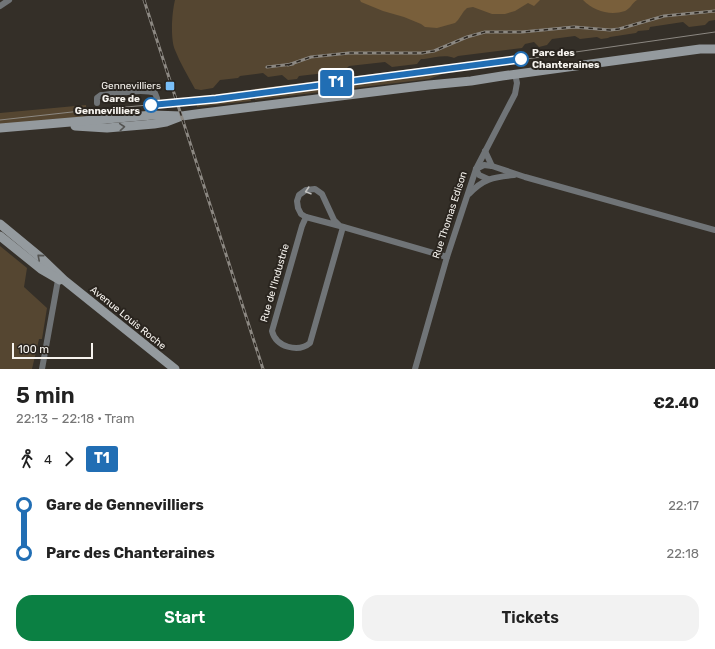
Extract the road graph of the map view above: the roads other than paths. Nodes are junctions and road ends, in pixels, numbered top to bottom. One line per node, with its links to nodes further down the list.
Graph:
1 (9, 0): 2 (street)
2 (0, 6)
3 (715, 43): 4 (main road)
4 (703, 49): 5 (main road); 6 (main road)
5 (715, 49)
6 (515, 74): 9 (main road); 12 (street, Rue Thomas Edison)
7 (157, 98): 8 (street)
8 (97, 103)
9 (97, 124): 10 (main road); 11 (main road)
10 (0, 128)
11 (0, 134)
12 (485, 151): 13 (street); 14 (street, Rue Thomas Edison)
13 (492, 166): 14 (street); 15 (street)
14 (476, 169): 16 (street); 17 (street, Rue Thomas Edison)
15 (518, 175): 16 (street); 21 (street)
16 (488, 179): 17 (street)
17 (467, 196): 23 (street, Rue Thomas Edison)
18 (306, 218): 20 (street); 20 (street, one-way to 18); 20 (street, Rue de l'Industrie)
19 (0, 224): 25 (main road, Avenue Louis Roche, one-way to 19)
20 (341, 226): 23 (street)
21 (715, 230)
22 (0, 236): 24 (main road, Avenue Louis Roche)
23 (447, 257): 28 (street, Rue Thomas Edison)
24 (58, 280): 25 (main road, Avenue Louis Roche); 26 (street)
25 (68, 284): 27 (main road, Avenue Louis Roche)
26 (42, 369)
27 (175, 369)
28 (415, 369)

